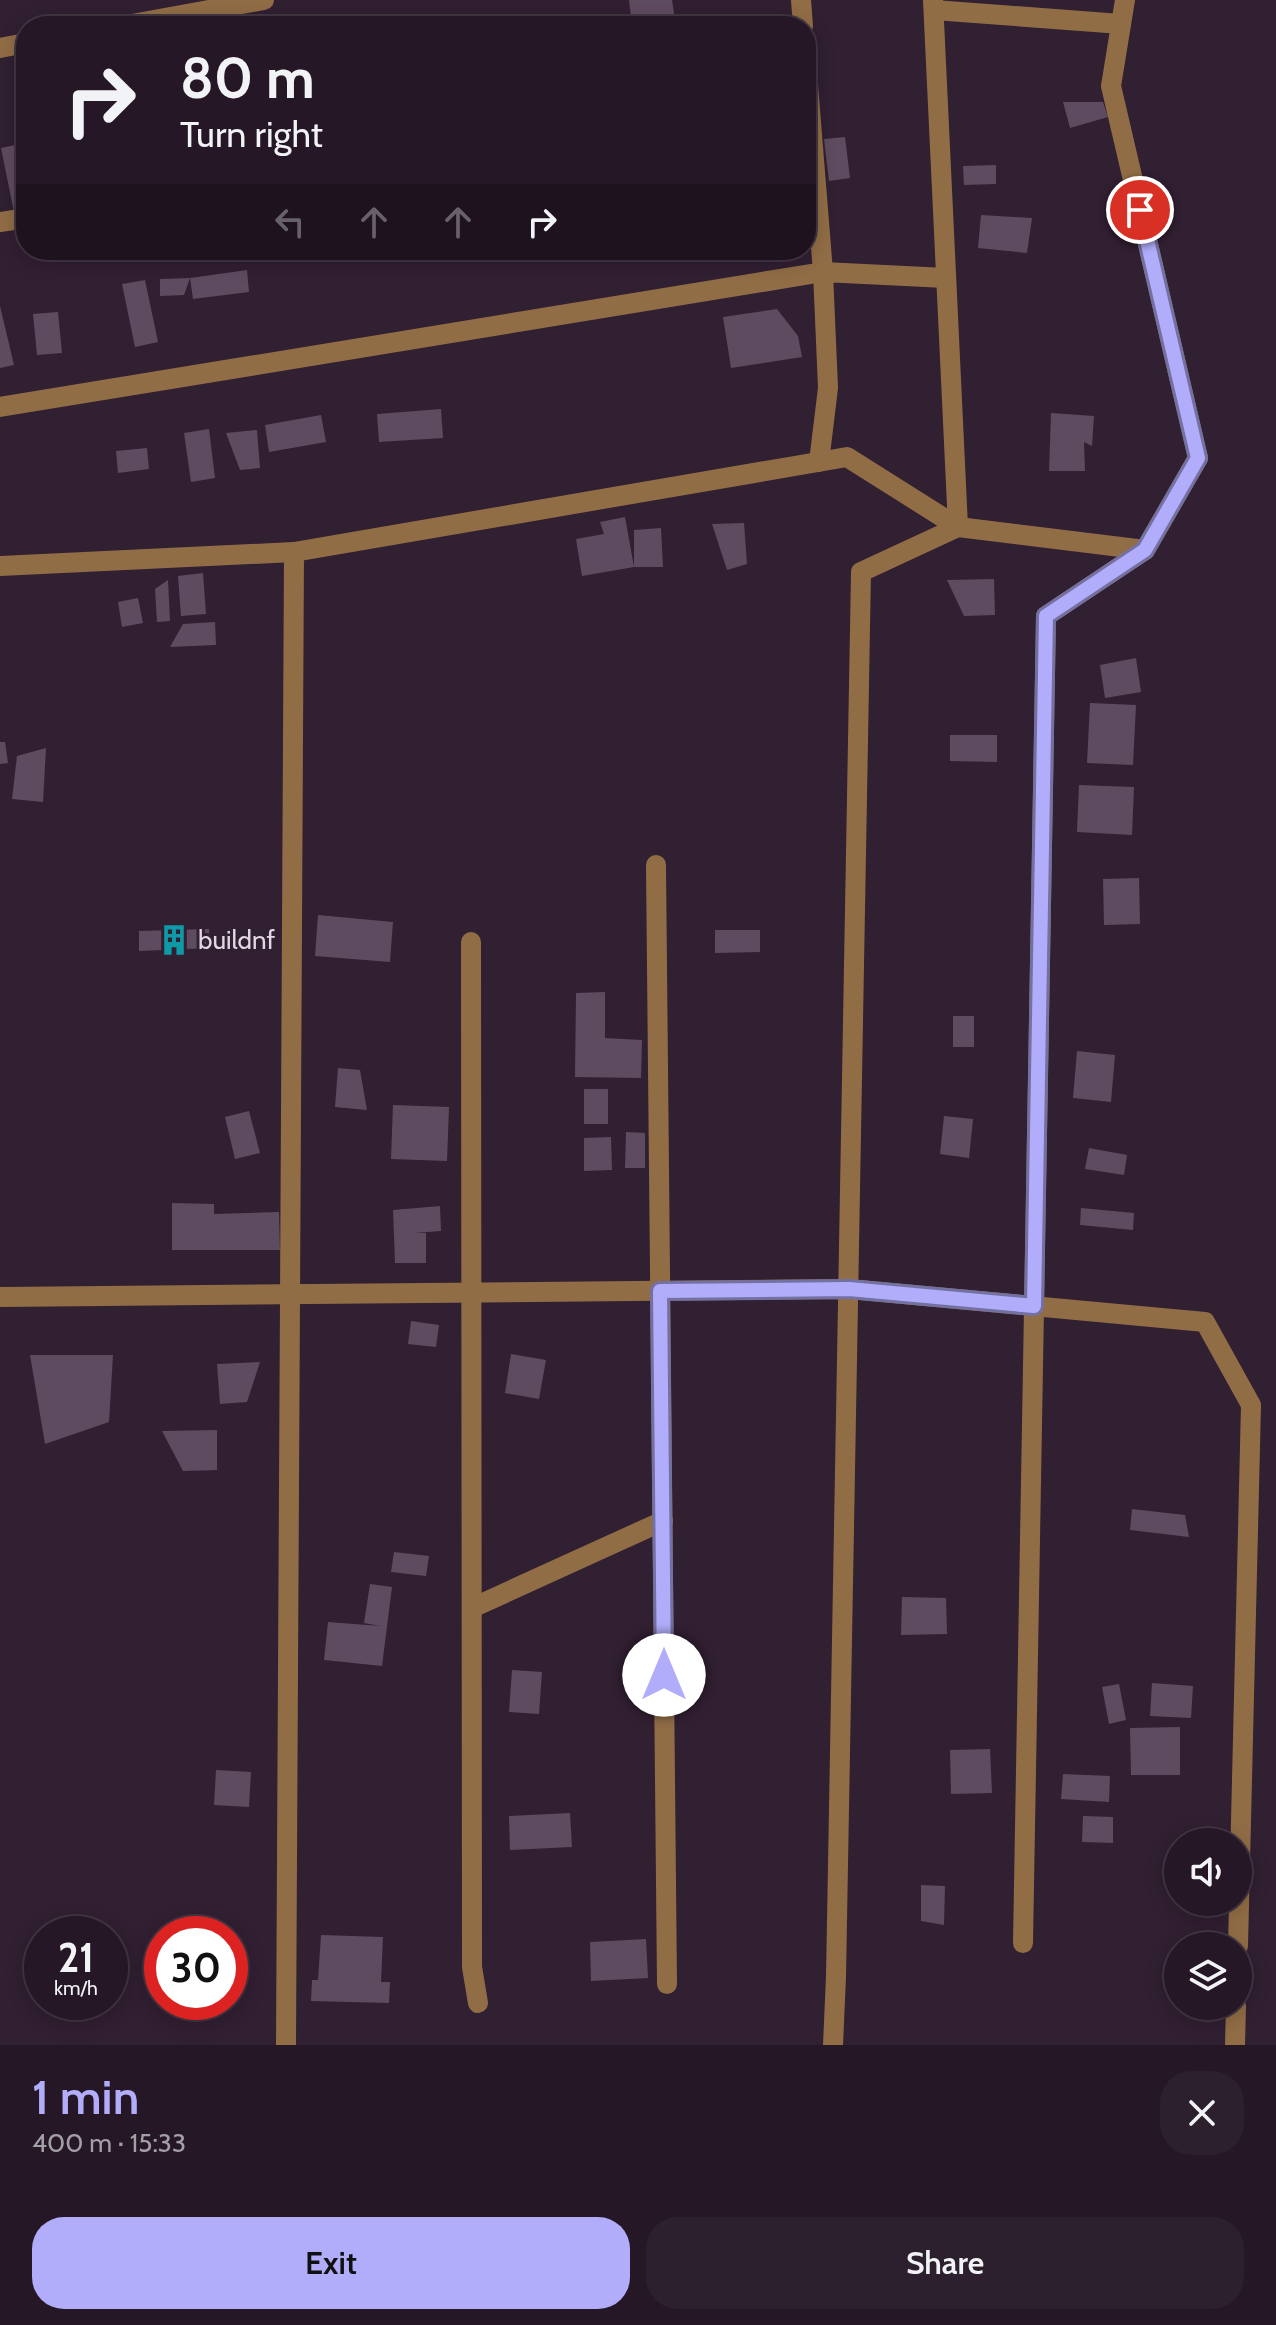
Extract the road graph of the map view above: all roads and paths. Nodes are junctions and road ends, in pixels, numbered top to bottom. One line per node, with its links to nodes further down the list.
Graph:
1 (264, 0): 4 (street)
2 (1125, 0): 5 (street)
3 (934, 5): 5 (street); 8 (street)
4 (176, 16)
5 (1121, 24): 12 (street)
6 (816, 193): 7 (street)
7 (823, 272): 8 (street); 9 (street); 10 (street)
8 (946, 278): 11 (street)
9 (0, 407)
10 (819, 462): 11 (street); 13 (street)
11 (958, 527): 12 (street); 17 (street)
12 (1145, 550): 22 (street)
13 (294, 552): 14 (street); 20 (street)
14 (0, 566)
15 (656, 865): 18 (street)
16 (471, 942): 19 (street)
17 (849, 1289): 18 (street); 22 (street); 31 (street)
18 (660, 1291): 19 (street); 23 (street)
19 (471, 1292): 20 (street); 24 (street)
20 (290, 1294): 21 (street); 30 (street)
21 (0, 1297)
22 (1034, 1306): 25 (street); 26 (street)
23 (663, 1521): 24 (street); 27 (street)
24 (472, 1608): 28 (street)
25 (1238, 1932)
26 (1023, 1943)
27 (667, 1984)
28 (478, 2003)
29 (1236, 2020): 32 (street)
30 (286, 2045)
31 (833, 2045)
32 (1235, 2045)

